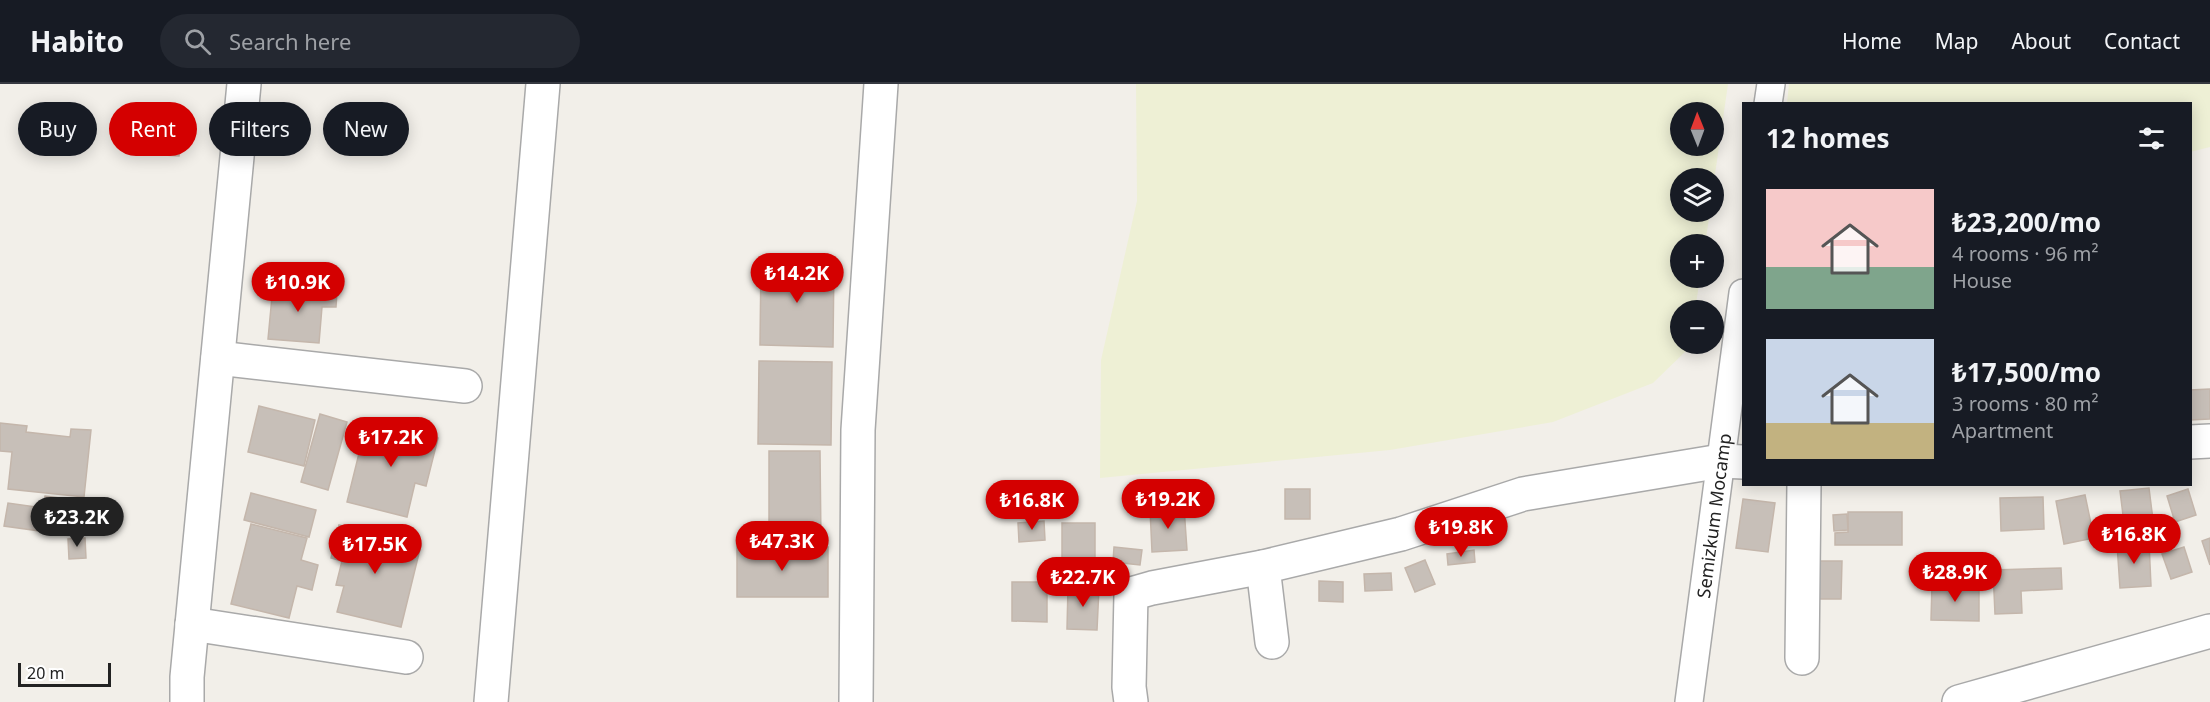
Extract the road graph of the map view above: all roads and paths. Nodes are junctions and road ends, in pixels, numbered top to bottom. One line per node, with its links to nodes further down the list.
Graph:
1 (244, 84): 7 (street)
2 (543, 84): 20 (street)
3 (881, 84): 21 (street)
4 (1771, 84): 5 (street)
5 (1768, 102)
6 (1742, 308): 11 (street, Semizkum Mocamp)
7 (218, 358): 8 (street); 14 (street)
8 (465, 386)
9 (2210, 441): 10 (street)
10 (2192, 442)
11 (1732, 461): 13 (street); 23 (street, Semizkum Mocamp)
12 (1804, 486): 18 (street)
13 (1263, 567): 16 (street); 22 (street)
14 (192, 624): 17 (street); 19 (street)
15 (2210, 631): 24 (street)
16 (1272, 642)
17 (406, 657)
18 (1802, 658)
19 (187, 702)
20 (490, 702)
21 (856, 702)
22 (1131, 702)
23 (1689, 702)
24 (1959, 702)

